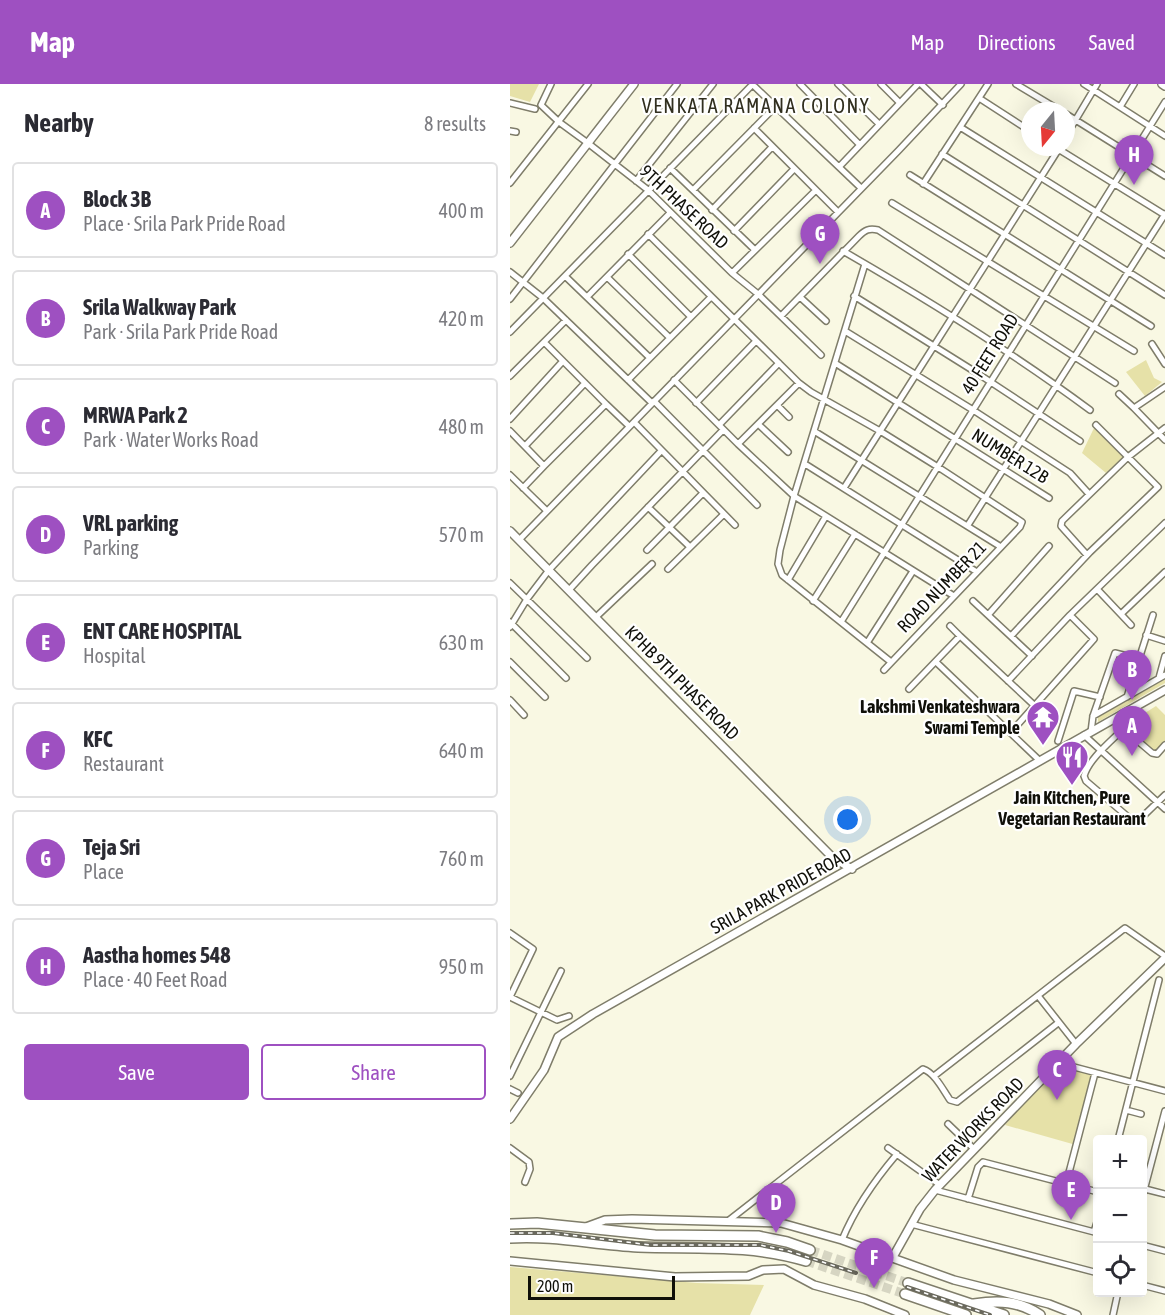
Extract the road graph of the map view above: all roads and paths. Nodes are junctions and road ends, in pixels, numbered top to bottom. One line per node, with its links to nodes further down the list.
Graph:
1 (551, 84): 28 (street, 9TH PHASE ROAD)
2 (588, 84): 28 (street)
3 (631, 84): 35 (street)
4 (677, 84): 42 (street)
5 (713, 84): 49 (street)
6 (753, 84): 24 (street); 44 (street)
7 (800, 84): 36 (street)
8 (838, 84): 29 (street)
9 (881, 84): 22 (street)
10 (920, 84): 22 (street); 23 (street)
11 (961, 84): 23 (street)
12 (988, 84): 18 (street)
13 (1016, 84): 19 (street)
14 (1084, 84): 17 (street)
15 (1097, 84): 17 (street)
16 (1134, 84): 25 (street)
17 (1093, 90): 25 (street); 27 (street)
18 (979, 98): 30 (street); 33 (street)
19 (1046, 102)
20 (1165, 102): 31 (street, 40 FEET ROAD)
21 (510, 103): 26 (street)
22 (900, 103): 29 (street)
23 (943, 105): 53 (street)
24 (775, 106): 32 (street); 43 (street)
25 (1120, 107): 31 (street)
26 (535, 109)
27 (1076, 120): 39 (street)
28 (559, 122): 35 (street, 9TH PHASE ROAD); 50 (street)
29 (879, 124): 36 (street)
30 (1021, 125)
31 (1150, 126): 34 (street); 39 (street, 40 FEET ROAD)
32 (754, 128): 37 (street); 55 (street)
33 (960, 128): 38 (street); 48 (street)
34 (1165, 136)
35 (587, 143): 42 (street, 9TH PHASE ROAD); 67 (street); 69 (street)
36 (860, 145): 43 (street)
37 (772, 147): 45 (street); 59 (street)
38 (942, 154): 51 (street); 58 (street)
39 (1132, 155): 47 (street); 52 (street, 40 FEET ROAD)
40 (1053, 156): 48 (street)
41 (1070, 156): 52 (street)
42 (615, 164): 49 (street, 9TH PHASE ROAD); 83 (street)
43 (839, 167): 53 (street)
44 (670, 168): 54 (street); 55 (street)
45 (794, 170): 56 (street); 64 (street)
46 (910, 175): 51 (street)
47 (1165, 176)
48 (1040, 177): 58 (street); 62 (street)
49 (636, 181): 54 (street, 9TH PHASE ROAD)
50 (510, 183)
51 (923, 184): 66 (street)
52 (1114, 184): 62 (street, 40 FEET ROAD); 63 (street)
53 (861, 188): 60 (street)
54 (648, 190): 61 (street, 9TH PHASE ROAD); 81 (street)
55 (693, 190): 59 (street)
56 (814, 190): 60 (street); 71 (street)
57 (891, 203): 75 (street)
58 (1023, 205): 66 (street); 68 (street)
59 (712, 210): 64 (street)
60 (838, 212): 85 (street)
61 (670, 213): 65 (street); 80 (street, 9TH PHASE ROAD)
62 (1096, 213): 68 (street, 40 FEET ROAD); 70 (street)
63 (1165, 215): 70 (street)
64 (734, 231): 71 (street)
65 (648, 234): 73 (street); 89 (street)
66 (1004, 234): 75 (street); 77 (street)
67 (510, 236)
68 (1079, 240): 77 (street, 40 FEET ROAD); 79 (street)
69 (510, 243)
70 (1146, 244): 74 (street); 79 (street)
71 (754, 250): 80 (street)
72 (843, 251): 76 (street); 84 (street); 90 (street)
73 (628, 254): 82 (street); 96 (street)
74 (1165, 255)
75 (988, 261): 84 (street); 91 (street)
76 (865, 264): 87 (street); 97 (street)
77 (1061, 269): 91 (street, 40 FEET ROAD); 94 (street)
78 (510, 272): 83 (street)
79 (1128, 272): 86 (street); 94 (street)
80 (732, 273): 85 (street, 9TH PHASE ROAD)
81 (565, 276): 88 (street); 92 (street)
82 (607, 277): 88 (street); 106 (street)
83 (524, 282): 92 (street); 93 (street)
84 (970, 290): 97 (street); 101 (street)
85 (758, 294): 95 (street, 9TH PHASE ROAD); 98 (street)
86 (1165, 295)
87 (854, 296): 104 (street); 110 (street)
88 (587, 297): 115 (street)
89 (711, 297): 96 (street); 98 (street)
90 (800, 297): 95 (street); 100 (street)
91 (1044, 297): 101 (street, 40 FEET ROAD); 102 (street)
92 (543, 298): 99 (street); 105 (street)
93 (510, 299)
94 (1110, 300): 102 (street); 103 (street)
95 (781, 316): 113 (street, 9TH PHASE ROAD)
96 (691, 317): 106 (street)
97 (951, 317): 110 (street); 112 (street)
98 (733, 319): 107 (street); 123 (street)
99 (566, 320): 108 (street); 122 (street)
100 (826, 321)
101 (1026, 325): 112 (street, 40 FEET ROAD); 114 (street)
102 (1094, 325): 111 (street); 114 (street)
103 (1151, 326)
104 (845, 331): 118 (street); 120 (street)
105 (510, 332)
106 (670, 338): 115 (street)
107 (756, 341): 117 (street); 133 (street)
108 (544, 342): 116 (street); 121 (street)
109 (1152, 344): 119 (street)
110 (933, 346): 120 (street); 124 (street)
111 (1134, 351)
112 (1008, 353): 124 (street, 40 FEET ROAD); 128 (street)
113 (821, 355)
114 (1075, 356): 127 (street); 128 (street)
115 (650, 358): 122 (street)
116 (563, 361): 125 (street); 142 (street)
117 (778, 363): 126 (street); 146 (street)
118 (835, 363): 131 (street); 134 (street, NUMBER 12B)
119 (1165, 364)
120 (915, 374): 134 (street); 138 (street)
121 (510, 376)
122 (628, 380): 132 (street)
123 (674, 380): 132 (street); 133 (street)
124 (990, 382): 138 (street, 40 FEET ROAD); 140 (street)
125 (585, 383): 135 (street); 157 (street)
126 (799, 383): 131 (street); 136 (street)
127 (1115, 383)
128 (1056, 385): 139 (street); 140 (street)
129 (1165, 387): 137 (street)
130 (1119, 394): 137 (street)
131 (824, 399): 149 (street); 150 (street)
132 (653, 402): 143 (street); 158 (street)
133 (696, 403): 146 (street)
134 (897, 403): 150 (street); 152 (street, NUMBER 12B)
135 (606, 404): 143 (street); 164 (street)
136 (777, 405): 141 (street); 144 (street)
137 (1134, 408): 151 (street)
138 (973, 410): 152 (street, 40 FEET ROAD); 154 (street)
139 (1090, 410)
140 (1038, 414): 154 (street); 155 (street)
141 (789, 417)
142 (510, 419)
143 (631, 424): 159 (street); 179 (street)
144 (758, 424): 156 (street); 160 (street)
145 (1096, 425): 161 (street)
146 (721, 428): 156 (street); 158 (street)
147 (1165, 428): 151 (street)
148 (510, 431): 157 (street)
149 (814, 431): 162 (street); 163 (street)
150 (880, 431): 162 (street); 165 (street)
151 (1157, 433): 153 (street); 161 (street)
152 (956, 439): 165 (street, 40 FEET ROAD); 166 (street, NUMBER 12B)
153 (1165, 440)
154 (1021, 441): 166 (street); 172 (street)
155 (1080, 441)
156 (738, 444): 173 (street)
157 (525, 446): 164 (street)
158 (702, 450): 167 (street); 177 (street)
159 (662, 451): 167 (street); 198 (street)
160 (788, 452)
161 (1128, 457): 172 (street); 195 (street)
162 (861, 460): 170 (street); 174 (street)
163 (805, 464): 170 (street); 173 (street)
164 (544, 466): 169 (street)
165 (938, 467): 174 (street, 40 FEET ROAD); 175 (street)
166 (1004, 468): 175 (street); 176 (street, NUMBER 12B)
167 (682, 471): 171 (street); 178 (street)
168 (510, 475): 169 (street)
169 (523, 488): 179 (street)
170 (844, 488): 183 (street)
171 (703, 493): 180 (street); 186 (street)
172 (1089, 494): 195 (street)
173 (794, 496): 181 (street); 202 (street)
174 (920, 496): 183 (street, 40 FEET ROAD); 185 (street)
175 (985, 497): 185 (street); 192 (street, ROAD NUMBER 21)
176 (1049, 498)
177 (757, 505)
178 (648, 507): 186 (street); 205 (street)
179 (547, 511): 189 (street)
180 (724, 514): 184 (street); 191 (street)
181 (826, 516): 188 (street); 202 (street)
182 (1165, 523): 204 (street)
183 (902, 524): 194 (street, 40 FEET ROAD); 200 (street)
184 (735, 525)
185 (968, 525): 192 (street)
186 (669, 527): 191 (street); 193 (street)
187 (510, 531): 189 (street, KPHB 9TH PHASE ROAD)
188 (855, 534): 194 (street); 208 (street)
189 (519, 540): 198 (street, KPHB 9TH PHASE ROAD)
190 (1049, 546): 211 (street)
191 (690, 547): 197 (street)
192 (1001, 547): 200 (street, ROAD NUMBER 21)
193 (647, 550)
194 (884, 552): 199 (street); 215 (street, 40 FEET ROAD)
195 (1087, 555): 221 (street)
196 (652, 564): 214 (street)
197 (668, 569)
198 (549, 570): 205 (street, KPHB 9TH PHASE ROAD); 207 (street)
199 (913, 571): 206 (street); 223 (street)
200 (977, 572): 206 (street, ROAD NUMBER 21)
201 (1165, 572): 210 (street)
202 (788, 580): 208 (street)
203 (510, 583): 207 (street)
204 (1097, 589): 210 (street); 212 (street)
205 (569, 590): 214 (street, KPHB 9TH PHASE ROAD)
206 (954, 597): 229 (street, ROAD NUMBER 21)
207 (527, 599): 216 (street); 226 (street)
208 (813, 601): 215 (street)
209 (974, 601): 211 (street)
210 (1121, 614): 218 (street)
211 (988, 615): 221 (street)
212 (1070, 615): 224 (street); 242 (street)
213 (1153, 615): 219 (street)
214 (596, 617): 254 (street, KPHB 9TH PHASE ROAD)
215 (841, 622): 223 (street)
216 (511, 624): 233 (street)
217 (950, 626): 220 (street)
218 (1131, 626)
219 (1146, 635): 222 (street); 227 (street)
220 (960, 636): 230 (street); 235 (street)
221 (1011, 636): 224 (street)
222 (1165, 641)
223 (867, 643): 229 (street)
224 (1032, 656): 235 (street)
225 (1165, 656): 234 (street)
226 (587, 658)
227 (1138, 659): 239 (street); 240 (street)
228 (510, 662): 238 (street)
229 (891, 662): 231 (street, ROAD NUMBER 21)
230 (936, 662): 236 (street); 245 (street)
231 (884, 670)
232 (1165, 675): 234 (street)
233 (566, 678)
234 (1158, 678): 240 (street)
235 (1008, 681): 242 (street)
236 (909, 689)
237 (1165, 690): 246 (street, SRILA PARK PRIDE ROAD)
238 (545, 697)
239 (1100, 697): 244 (street); 247 (street)
240 (1127, 697): 244 (street)
241 (510, 700): 243 (street)
242 (1035, 706): 245 (street)
243 (524, 715)
244 (1093, 716): 246 (street)
245 (1011, 732): 250 (street)
246 (1087, 733): 249 (street); 250 (street, SRILA PARK PRIDE ROAD)
247 (1058, 741)
248 (1165, 745): 249 (street)
249 (1101, 752): 252 (street); 252 (street)
250 (1040, 761): 255 (street, SRILA PARK PRIDE ROAD)
251 (1165, 795): 252 (street)
252 (1158, 802): 253 (street)
253 (1165, 809)
254 (833, 858): 255 (street, KPHB 9TH PHASE ROAD); 256 (street, KPHB 9TH PHASE ROAD)
255 (852, 869): 256 (street, SRILA PARK PRIDE ROAD)
256 (838, 876): 278 (street, SRILA PARK PRIDE ROAD)
257 (510, 933): 262 (street)
258 (1165, 957): 261 (street); 266 (street, WATER WORKS ROAD)
259 (561, 971): 263 (street)
260 (1159, 980): 271 (street)
261 (1039, 997): 265 (street); 270 (street)
262 (510, 998): 263 (street)
263 (542, 1013): 264 (street); 269 (street)
264 (569, 1016)
265 (1058, 1023): 266 (street); 270 (street)
266 (1076, 1044): 267 (street, WATER WORKS ROAD)
267 (1059, 1063): 268 (street); 283 (street, WATER WORKS ROAD)
268 (1095, 1073): 271 (street); 287 (street)
269 (510, 1076)
270 (934, 1076): 293 (street)
271 (1133, 1083): 273 (street); 275 (street)
272 (510, 1089): 274 (street)
273 (1165, 1091)
274 (518, 1093)
275 (1126, 1110): 277 (street); 280 (street)
276 (1165, 1111): 285 (street)
277 (1141, 1114)
278 (510, 1119)
279 (948, 1124): 283 (street)
280 (1119, 1135)
281 (510, 1148): 286 (street)
282 (888, 1148): 284 (street)
283 (974, 1149): 288 (street, WATER WORKS ROAD)
284 (897, 1154): 288 (street); 300 (street)
285 (1147, 1181)
286 (525, 1182)
287 (1066, 1184): 290 (street); 292 (street)
288 (937, 1188): 292 (street); 295 (street, WATER WORKS ROAD)
289 (1147, 1190): 291 (street)
290 (1093, 1191)
291 (1165, 1194)
292 (968, 1199): 297 (street)
293 (728, 1221): 296 (street); 300 (street)
294 (510, 1224): 296 (highway)
295 (911, 1224): 305 (street, WATER WORKS ROAD); 308 (street)
296 (586, 1227): 298 (highway)
297 (1093, 1232)
298 (662, 1235): 302 (highway); 303 (highway)
299 (510, 1238): 302 (highway)
300 (842, 1240): 305 (street)
301 (1147, 1246): 304 (street)
302 (662, 1248): 307 (highway)
303 (810, 1250)
304 (1165, 1251)
305 (892, 1257): 320 (street)
306 (510, 1261): 316 (street)
307 (806, 1261)
308 (1093, 1272)
309 (908, 1283): 314 (highway)
310 (1147, 1286): 311 (street)
311 (1165, 1291)
312 (905, 1294): 315 (highway)
313 (1117, 1297): 321 (street)
314 (972, 1305): 318 (highway); 319 (highway)
315 (958, 1313): 317 (highway)
316 (905, 1315)
317 (966, 1315)
318 (1004, 1315)
319 (1040, 1315)
320 (1077, 1315)
321 (1113, 1315)

